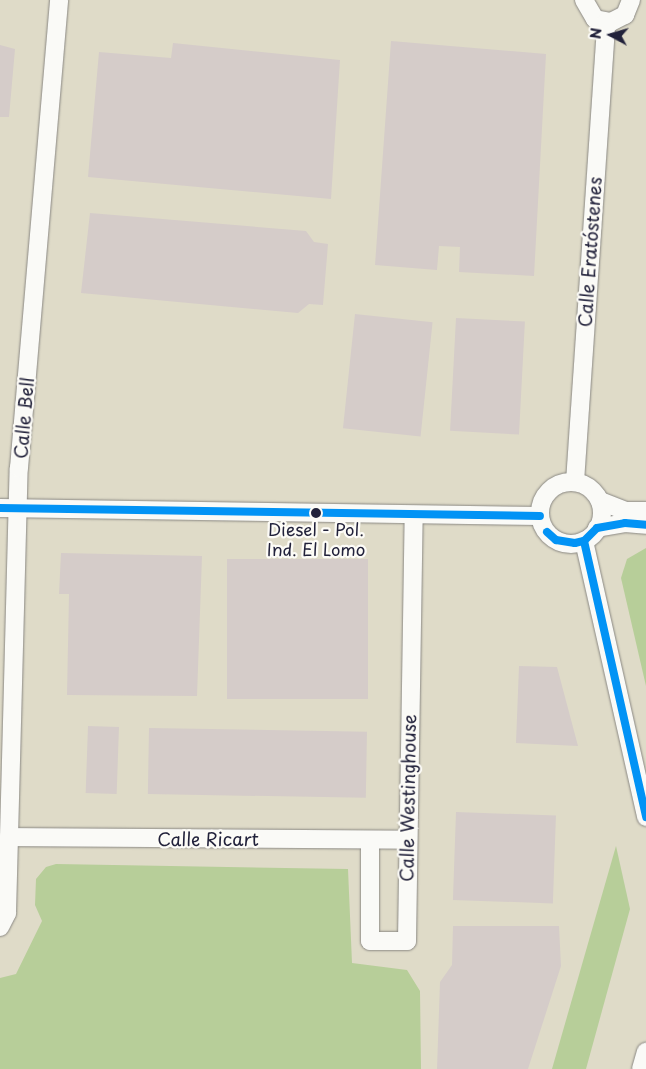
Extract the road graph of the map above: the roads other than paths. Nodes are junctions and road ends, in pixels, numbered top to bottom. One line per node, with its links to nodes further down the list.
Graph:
1 (59, 0): 8 (street, Calle Bell)
2 (584, 0): 4 (street)
3 (631, 0): 4 (street)
4 (606, 22): 5 (street, Calle Eratóstenes)
5 (575, 482): 6 (street); 11 (street)
6 (600, 501): 9 (street); 13 (street)
7 (0, 508): 8 (street)
8 (18, 508): 10 (street); 16 (street, Calle Bell)
9 (646, 511)
10 (414, 516): 11 (street); 18 (street, Calle Westinghouse)
11 (540, 516): 14 (street)
12 (646, 525): 13 (street)
13 (597, 528): 14 (street)
14 (584, 541): 15 (street)
15 (646, 817)
16 (9, 837): 17 (street, Calle Ricart); 19 (street, Calle Bell)
17 (370, 840): 18 (street, Calle Ricart); 18 (street, Calle Westinghouse)
18 (407, 840)
19 (0, 927)
20 (646, 1052): 21 (street)
21 (642, 1069)

